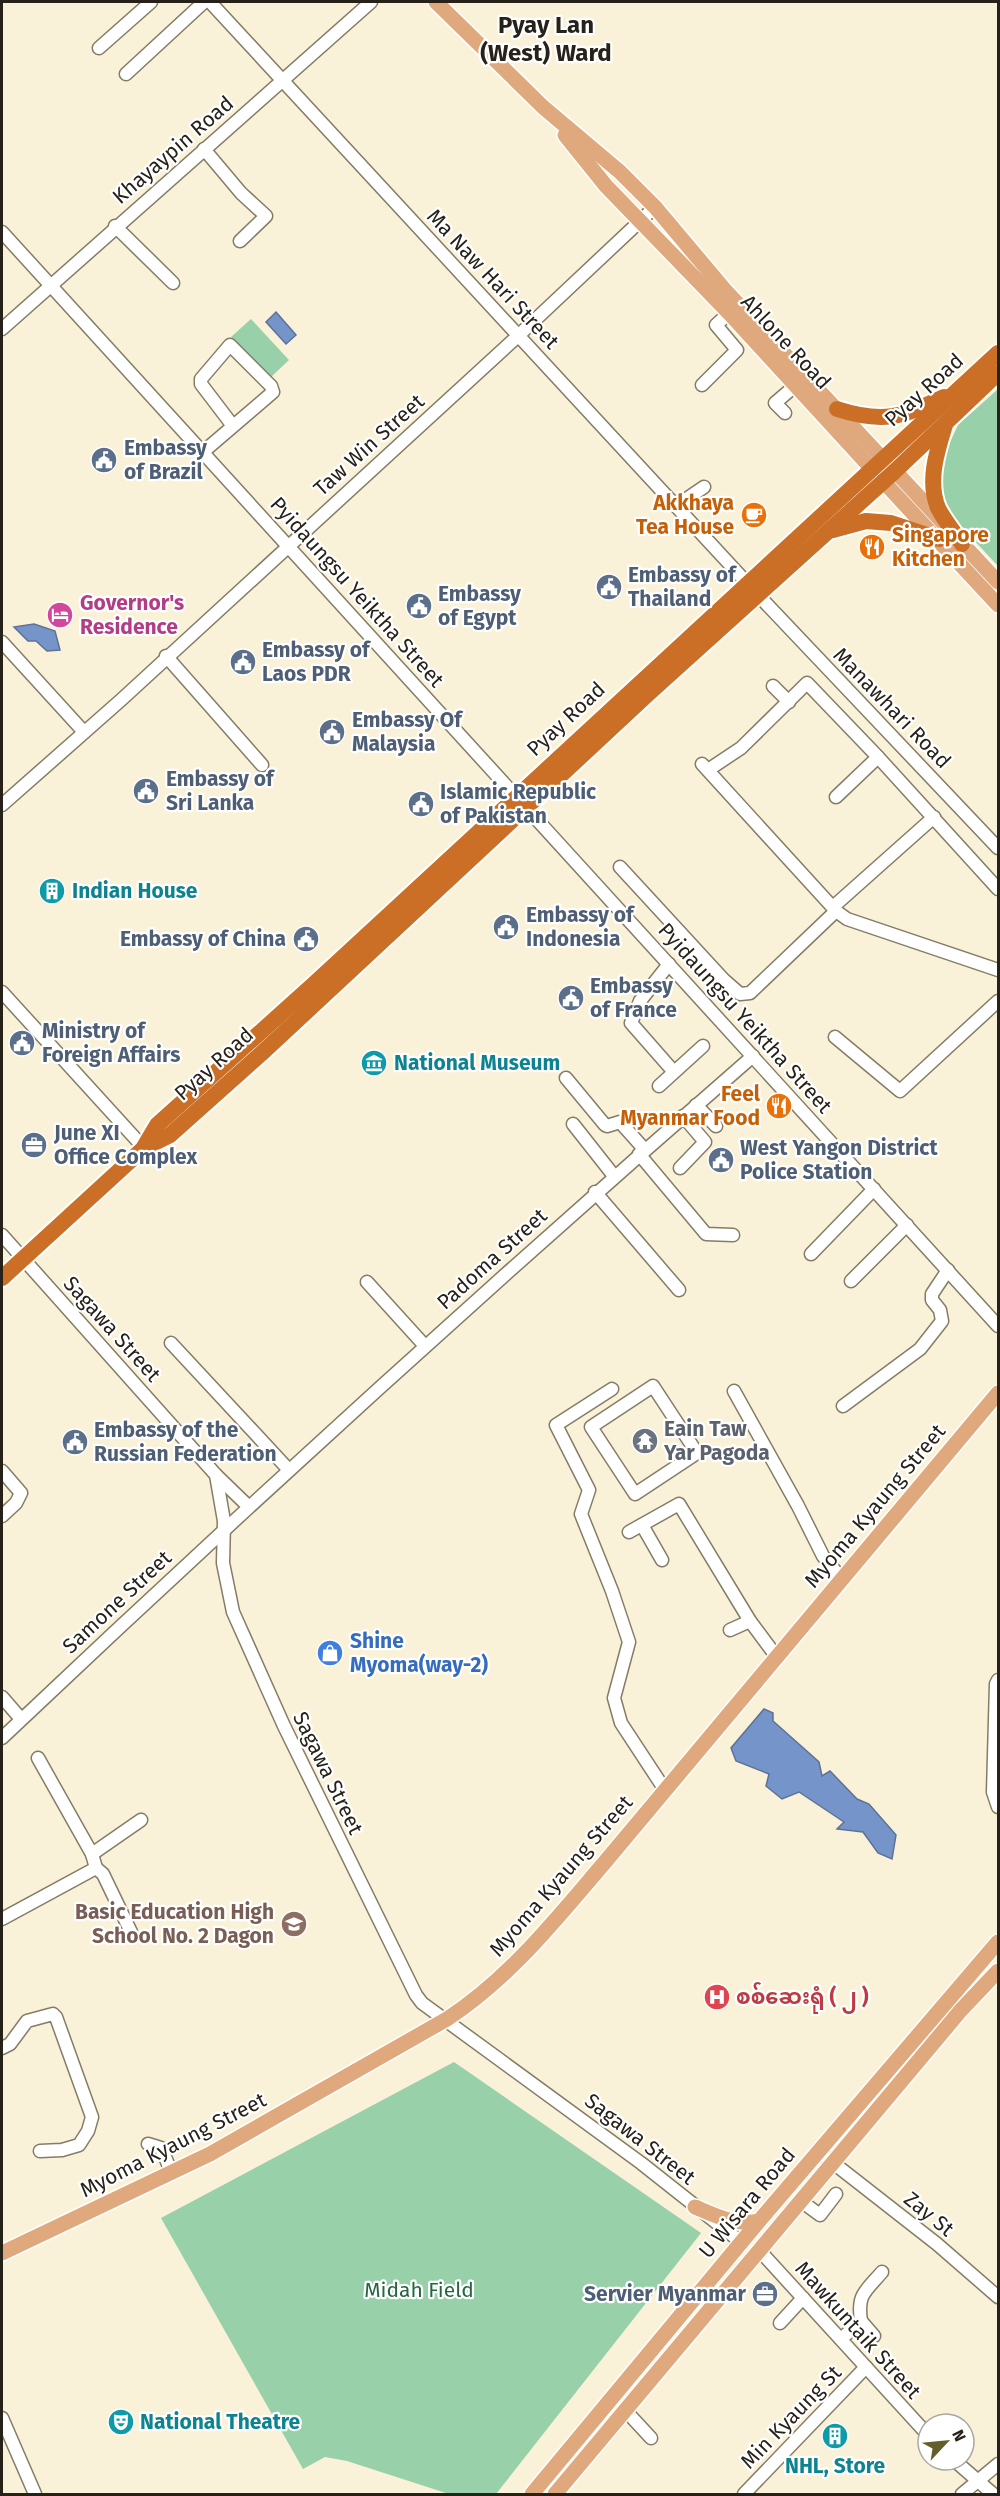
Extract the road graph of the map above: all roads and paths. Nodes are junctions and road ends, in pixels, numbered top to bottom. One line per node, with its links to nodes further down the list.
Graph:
1 (151, 2): 6 (street)
2 (204, 2): 7 (street)
3 (210, 2): 8 (street, Ma Naw Hari Street)
4 (371, 2): 8 (street, Khayaypin Road)
5 (436, 2): 9 (main road, Ahlone Road)
6 (99, 48)
7 (126, 74)
8 (283, 80): 10 (street, Khayaypin Road); 20 (street, Ma Naw Hari Street)
9 (543, 107): 11 (main road, Ahlone Road); 12 (main road, Ahlone Road)
10 (204, 149): 13 (street, Khayaypin Road); 15 (street)
11 (655, 207): 12 (street, Taw Win Street); 26 (main road, Ahlone Road)
12 (639, 221): 18 (main road, Ahlone Road); 20 (street, Taw Win Street)
13 (116, 226): 16 (street); 17 (street, Khayaypin Road)
14 (2, 232): 17 (street, Pyidaungsu Yeiktha Street)
15 (240, 241)
16 (173, 283)
17 (50, 284): 19 (street, Khayaypin Road); 30 (street, Pyidaungsu Yeiktha Street)
18 (729, 313): 23 (street); 24 (main road, Ahlone Road)
19 (2, 329)
20 (519, 335): 33 (street, Ma Naw Hari Street); 37 (street, Taw Win Street)
21 (999, 353): 25 (highway, Pyay Road)
22 (999, 373): 28 (highway, Pyay Road)
23 (702, 385)
24 (796, 386): 27 (street); 31 (main road, Ahlone Road)
25 (961, 389): 26 (highway); 31 (highway, Pyay Road)
26 (837, 409): 31 (main road, Ahlone Road)
27 (785, 413)
28 (947, 420): 31 (highway, Pyay Road); 36 (highway)
29 (233, 426): 29 (street); 30 (street)
30 (203, 452): 37 (street, Pyidaungsu Yeiktha Street)
31 (883, 470): 34 (highway, Pyay Road); 35 (main road, Ahlone Road); 36 (main road, Ahlone Road); 40 (highway, Pyay Road)
32 (704, 488): 33 (street)
33 (674, 503): 40 (street, Ma Naw Hari Street)
34 (829, 531): 35 (highway); 40 (highway, Pyay Road)
35 (939, 539): 38 (main road, Ahlone Road)
36 (962, 544): 38 (main road, Ahlone Road)
37 (288, 545): 43 (street, Taw Win Street); 50 (street, Pyidaungsu Yeiktha Street)
38 (978, 571): 39 (main road, Ahlone Road); 41 (main road, Ahlone Road)
39 (999, 582)
40 (753, 589): 50 (highway, Pyay Road); 53 (street, Manawhari Road)
41 (999, 605)
42 (2, 642): 46 (street)
43 (166, 656): 46 (street, Taw Win Street); 48 (street)
44 (774, 686): 45 (street)
45 (789, 702): 47 (street); 56 (street)
46 (84, 732): 51 (street, Taw Win Street)
47 (878, 757): 49 (street); 52 (street)
48 (262, 765)
49 (836, 797)
50 (522, 802): 57 (street, Pyidaungsu Yeiktha Street); 71 (highway, Pyay Road)
51 (2, 805)
52 (934, 817): 55 (street); 56 (street)
53 (999, 848)
54 (620, 867): 56 (street)
55 (999, 889)
56 (835, 908): 58 (street)
57 (669, 964): 63 (street, Pyidaungsu Yeiktha Street); 64 (street)
58 (999, 970)
59 (2, 992): 71 (street)
60 (999, 1001): 61 (street)
61 (835, 1037)
62 (703, 1046): 64 (street)
63 (753, 1056): 67 (street, Padoma Street); 75 (street, Pyidaungsu Yeiktha Street)
64 (674, 1072): 66 (street)
65 (566, 1078): 72 (street)
66 (658, 1086)
67 (696, 1105): 68 (street, Padoma Street); 70 (street)
68 (683, 1116): 72 (street, Padoma Street); 73 (street)
69 (573, 1124): 74 (street)
70 (716, 1126)
71 (144, 1148): 81 (highway, Pyay Road)
72 (642, 1152): 74 (street, Padoma Street); 79 (street)
73 (680, 1168)
74 (614, 1176): 76 (street, Padoma Street)
75 (874, 1189): 77 (street, Pyidaungsu Yeiktha Street); 80 (street)
76 (595, 1192): 86 (street); 89 (street, Padoma Street)
77 (907, 1226): 82 (street, Pyidaungsu Yeiktha Street); 84 (street)
78 (2, 1235): 81 (street, Sagawa Street)
79 (733, 1235)
80 (811, 1254)
81 (23, 1258): 83 (highway, Pyay Road); 97 (street, Sagawa Street)
82 (948, 1270): 87 (street, Pyidaungsu Yeiktha Street); 94 (street)
83 (2, 1278)
84 (851, 1281)
85 (367, 1282): 89 (street)
86 (679, 1290)
87 (999, 1326)
88 (171, 1343): 95 (street)
89 (425, 1346): 95 (street, Padoma Street)
90 (653, 1386): 90 (street)
91 (612, 1389): 114 (street)
92 (734, 1391): 105 (street)
93 (998, 1393): 105 (main road, Myoma Kyaung Street)
94 (843, 1406)
95 (289, 1470): 98 (street, Padoma Street)
96 (2, 1471): 100 (street)
97 (216, 1475): 99 (street); 102 (street, Sagawa Street)
98 (260, 1495): 99 (street, Samone Street)
99 (248, 1506): 102 (street, Samone Street)
100 (2, 1516)
101 (642, 1525): 103 (street); 104 (street); 106 (street)
102 (224, 1528): 111 (street, Samone Street); 124 (street, Sagawa Street)
103 (629, 1532)
104 (662, 1560)
105 (841, 1578): 108 (main road, Myoma Kyaung Street)
106 (750, 1621): 107 (street); 108 (street)
107 (730, 1630)
108 (776, 1656): 114 (main road, Myoma Kyaung Street)
109 (999, 1680): 115 (street)
110 (2, 1697): 111 (street)
111 (21, 1719): 112 (street, Samone Street)
112 (2, 1738)
113 (38, 1758): 117 (street)
114 (665, 1790): 124 (main road, Myoma Kyaung Street)
115 (999, 1807)
116 (141, 1820): 117 (street)
117 (92, 1854): 118 (street)
118 (96, 1868): 119 (street); 120 (street)
119 (2, 1919)
120 (131, 1932)
121 (999, 1942): 122 (main road, U Wisara Road)
122 (978, 1965): 123 (main road); 126 (main road, U Wisara Road)
123 (997, 1975): 127 (main road, U Wisara Road)
124 (447, 2019): 132 (main road, Myoma Kyaung Street); 135 (street, Sagawa Street)
125 (2, 2048): 129 (street)
126 (901, 2054): 127 (main road); 130 (main road, U Wisara Road)
127 (915, 2065): 131 (main road, U Wisara Road)
128 (148, 2144): 132 (street)
129 (40, 2151)
130 (818, 2151): 131 (street, Zay St); 136 (main road, U Wisara Road)
131 (833, 2163): 134 (main road, U Wisara Road); 141 (street, Zay St)
132 (172, 2173): 139 (main road, Myoma Kyaung Street)
133 (836, 2194): 134 (street)
134 (801, 2201): 138 (main road, U Wisara Road)
135 (695, 2207): 136 (main road); 137 (street, Sagawa Street)
136 (759, 2221): 137 (main road, U Wisara Road)
137 (741, 2242): 148 (main road, U Wisara Road)
138 (760, 2251): 142 (street, Mawkuntaik Street); 149 (main road, U Wisara Road)
139 (2, 2253)
140 (882, 2272): 143 (street)
141 (999, 2297)
142 (803, 2298): 144 (street); 146 (street, Mawkuntaik Street)
143 (861, 2321): 145 (street); 146 (street)
144 (780, 2323)
145 (874, 2336)
146 (841, 2339): 147 (street, Mawkuntaik Street)
147 (866, 2367): 151 (street, Mawkuntaik Street); 161 (street, Min Kyaung St)
148 (611, 2399): 149 (main road); 154 (main road, U Wisara Road)
149 (626, 2411): 152 (street); 156 (main road, U Wisara Road)
150 (2, 2418): 158 (street)
151 (916, 2422)
152 (651, 2438)
153 (999, 2464): 157 (street)
154 (555, 2467): 156 (main road); 159 (main road, U Wisara Road)
155 (967, 2472): 157 (street)
156 (569, 2477): 160 (main road, U Wisara Road)
157 (976, 2481): 162 (street); 163 (street)
158 (35, 2494)
159 (532, 2494)
160 (555, 2494)
161 (744, 2494)
162 (962, 2494)
163 (993, 2494)

